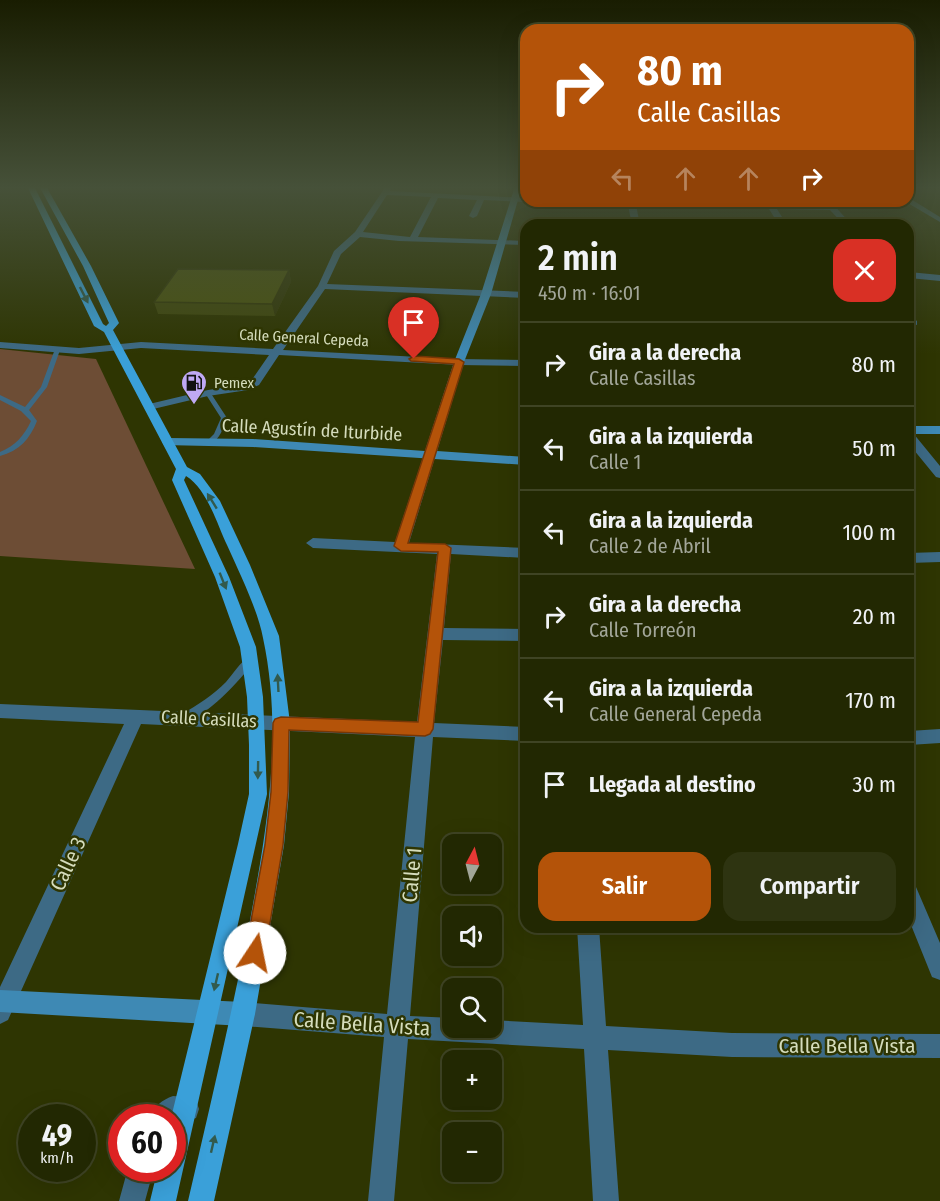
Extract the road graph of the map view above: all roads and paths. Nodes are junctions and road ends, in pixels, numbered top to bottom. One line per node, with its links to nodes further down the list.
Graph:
1 (58, 242): 12 (main road, one-way to 12)
2 (74, 242): 12 (main road)
3 (349, 242): 9 (street)
4 (500, 242): 10 (street)
5 (501, 242): 6 (street)
6 (520, 243)
7 (914, 275): 8 (street)
8 (940, 278)
9 (322, 286): 10 (street); 16 (street)
10 (486, 294): 11 (street); 17 (street)
11 (520, 295)
12 (108, 330): 14 (main road)
13 (0, 345): 15 (street, Calle General Cepeda)
14 (117, 346): 15 (street, Calle General Cepeda); 16 (street, Calle General Cepeda); 21 (main road)
15 (57, 350): 22 (lane)
16 (277, 351): 17 (street, Calle General Cepeda); 19 (street)
17 (459, 362): 18 (street, Calle General Cepeda); 29 (street)
18 (520, 363)
19 (208, 393): 21 (street); 26 (lane)
20 (0, 397): 22 (lane)
21 (149, 407): 25 (main road)
22 (26, 410): 28 (lane)
23 (914, 430): 24 (street)
24 (940, 430)
25 (168, 442): 26 (street, Calle Agustín de Iturbide); 31 (main road)
26 (210, 442): 29 (street, Calle Agustín de Iturbide)
27 (914, 442): 32 (street)
28 (0, 454)
29 (430, 454): 30 (street, Calle Agustín de Iturbide); 34 (street)
30 (520, 460)
31 (182, 469): 41 (main road, one-way to 41); 46 (main road, one-way to 31)
32 (940, 474)
33 (313, 543): 34 (street)
34 (401, 546): 35 (street)
35 (445, 548): 36 (street); 39 (street, Calle 1)
36 (520, 553)
37 (940, 557): 38 (street)
38 (914, 558)
39 (436, 634): 40 (street); 47 (street, Calle 1)
40 (520, 635)
41 (250, 659): 44 (lane); 45 (main road)
42 (0, 711): 43 (street, Calle Casillas)
43 (136, 716): 44 (street, Calle Casillas); 54 (street, Calle 3)
44 (186, 718): 45 (street, Calle Casillas)
45 (256, 721): 46 (street, Calle Casillas); 55 (main road, one-way to 55)
46 (281, 723): 47 (street, Calle Casillas); 56 (main road)
47 (425, 729): 48 (street, Calle Casillas); 57 (street, Calle 1)
48 (520, 734)
49 (940, 736): 50 (street)
50 (914, 738)
51 (914, 906): 53 (street)
52 (588, 933): 58 (street)
53 (940, 969)
54 (2, 1004): 55 (street, Calle Bella Vista)
55 (210, 1012): 56 (street, Calle Bella Vista); 60 (main road)
56 (243, 1014): 57 (street, Calle Bella Vista); 66 (main road, one-way to 56)
57 (399, 1027): 58 (street, Calle Bella Vista); 67 (street, Calle 1)
58 (595, 1039): 59 (street, Calle Bella Vista); 68 (street)
59 (940, 1046)
60 (187, 1109): 61 (main road)
61 (186, 1113)
62 (137, 1182): 64 (street)
63 (168, 1182): 65 (main road)
64 (132, 1201)
65 (163, 1201)
66 (201, 1201)
67 (381, 1201)
68 (606, 1201)

